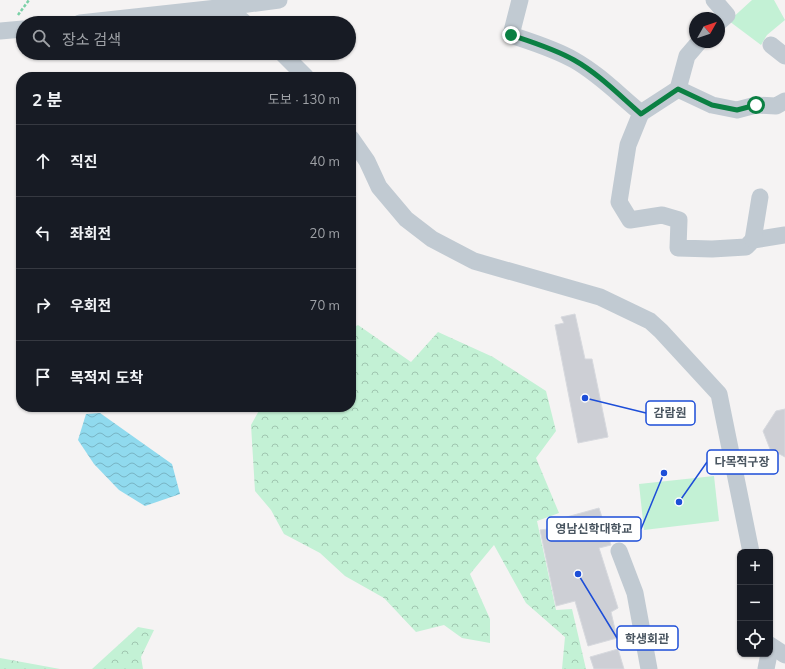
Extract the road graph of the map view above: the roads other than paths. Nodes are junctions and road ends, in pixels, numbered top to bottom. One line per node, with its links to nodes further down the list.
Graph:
1 (279, 0): 4 (street)
2 (520, 0): 17 (street)
3 (714, 0): 5 (street)
4 (226, 7): 6 (street); 7 (street)
5 (724, 12)
6 (144, 16)
7 (237, 16)
8 (16, 30): 9 (street)
9 (0, 32)
10 (771, 45): 12 (street)
11 (694, 48): 15 (street)
12 (785, 56)
13 (289, 60): 14 (street)
14 (301, 72)
15 (678, 89): 16 (street); 17 (street)
16 (785, 101)
17 (641, 114): 21 (street)
18 (356, 145): 22 (street)
19 (760, 197): 21 (street)
20 (785, 236): 21 (street)
21 (754, 240)
22 (750, 549)
23 (619, 551): 27 (street)
24 (773, 647): 25 (street)
25 (785, 655)
26 (768, 657): 28 (street)
27 (650, 669)
28 (766, 669)

